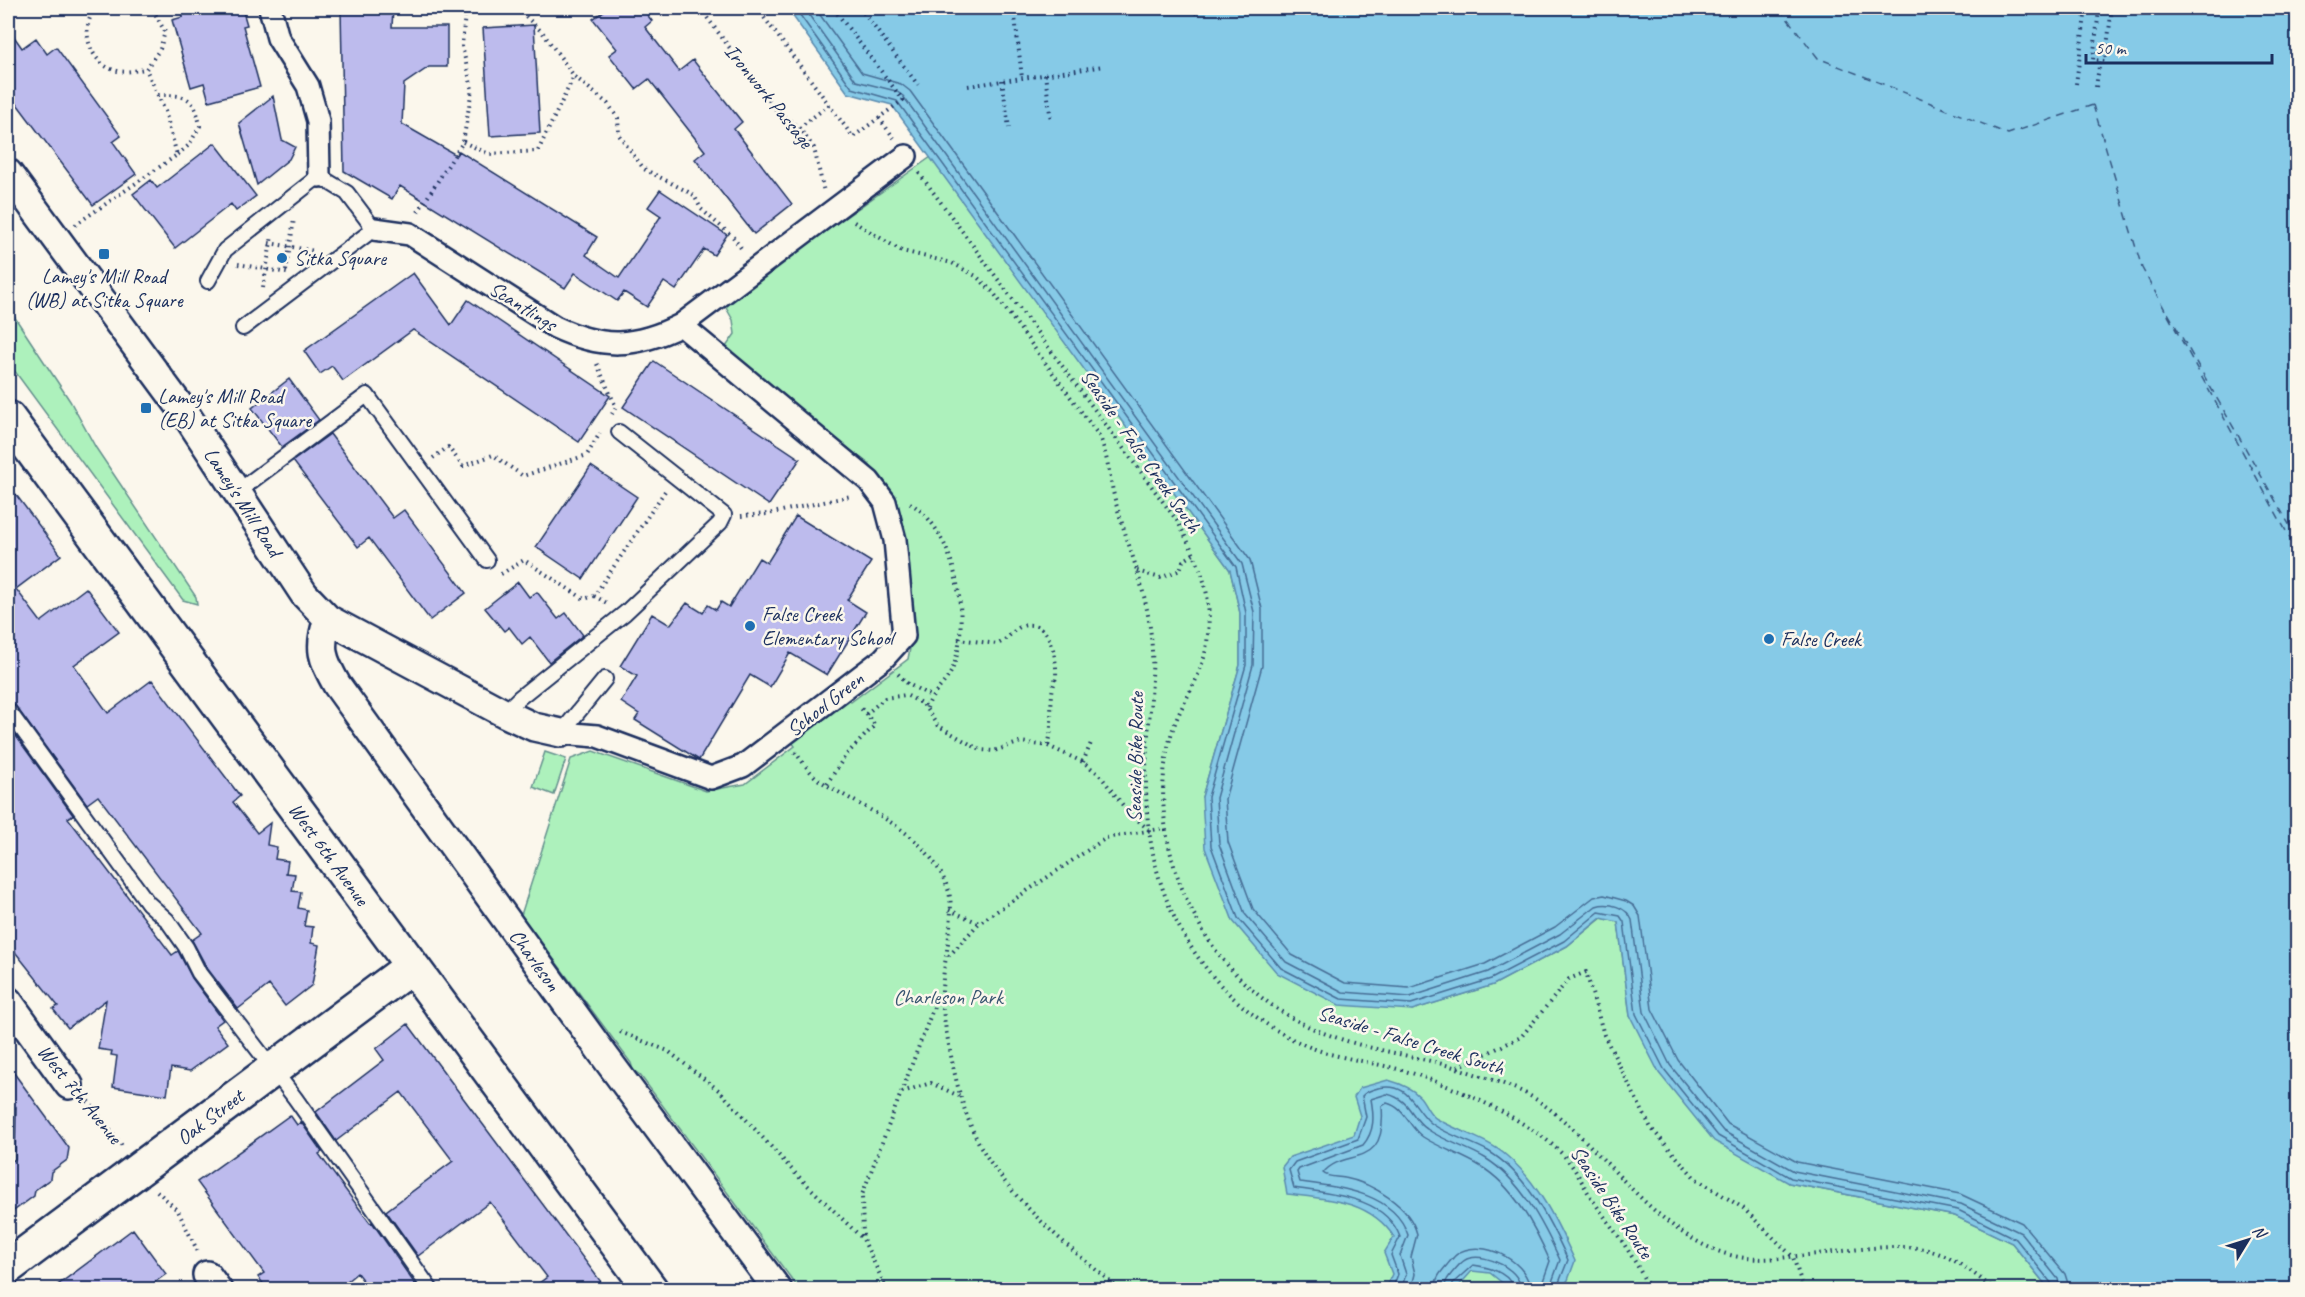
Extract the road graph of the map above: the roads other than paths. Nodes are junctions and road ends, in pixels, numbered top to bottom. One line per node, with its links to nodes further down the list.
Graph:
1 (270, 8): 4 (street)
2 (906, 156): 7 (street)
3 (8, 173): 11 (street, Lamey's Mill Road)
4 (319, 176): 5 (lane); 6 (lane)
5 (374, 229): 7 (street, Scantlings); 8 (lane)
6 (208, 281)
7 (681, 326): 17 (street, School Green)
8 (243, 328)
9 (619, 432): 16 (lane)
10 (13, 436): 18 (main road, West 6th Avenue)
11 (237, 492): 12 (lane); 13 (street, Lamey's Mill Road)
12 (487, 560)
13 (328, 619): 16 (street, Lamey's Mill Road); 25 (street, Charleson)
14 (605, 679): 17 (lane)
15 (8, 710): 20 (lane)
16 (504, 713): 17 (street, Lamey's Mill Road)
17 (561, 733)
18 (412, 966): 20 (main road, Oak Street); 24 (main road, West 6th Avenue)
19 (8, 1001): 21 (street, West 7th Avenue)
20 (273, 1069): 22 (main road, Oak Street); 23 (lane)
21 (69, 1085)
22 (8, 1267)
23 (431, 1290)
24 (651, 1290)
25 (778, 1290)

